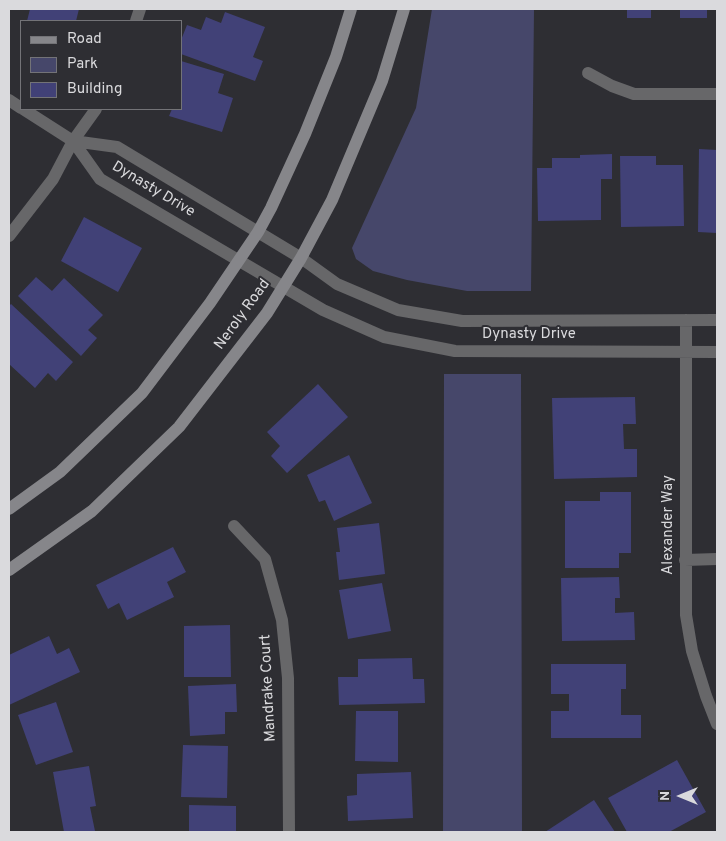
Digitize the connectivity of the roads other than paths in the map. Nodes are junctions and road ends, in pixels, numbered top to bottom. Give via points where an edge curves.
1 (351, 9) edge
2 (404, 9) edge
3 (588, 73) dead end
4 (717, 94) edge
5 (9, 100) edge
6 (20, 107) edge
7 (25, 110) edge
8 (95, 110) edge
9 (73, 141) junction
10 (258, 232) junction
11 (9, 236) edge
12 (301, 258) junction
13 (240, 260) junction
14 (284, 286) junction
15 (686, 320) junction
16 (717, 320) edge
17 (717, 352) edge
18 (685, 353) junction
19 (9, 509) edge
20 (234, 526) dead end
21 (717, 559) edge
22 (685, 560) junction
23 (9, 570) edge
24 (717, 724) edge
25 (289, 832) edge

1 - 10 street via 336,57 305,134
2 - 12 street, Neroly Road via 382,82 332,200
3 - 4 street via 634,94
5 - 6 street
7 - 9 street
8 - 9 street
9 - 10 street, Dynasty Drive via 117,147
9 - 11 street via 53,179
9 - 13 street, Dynasty Drive via 100,178
10 - 12 street, Dynasty Drive
10 - 13 street
12 - 14 street, Neroly Road
12 - 15 street, Dynasty Drive via 337,284 398,310 462,321
13 - 14 street, Dynasty Drive
13 - 19 street via 142,393 60,472
14 - 18 street, Dynasty Drive via 324,310 384,337 455,351
14 - 23 street, Neroly Road via 179,427 92,511
15 - 16 street, Dynasty Drive
15 - 18 street, Alexander Way
17 - 18 street, Dynasty Drive
18 - 22 street, Alexander Way
20 - 25 street, Mandrake Court via 265,560 282,620 288,678
21 - 22 street
22 - 24 street, Alexander Way via 686,615 692,651

